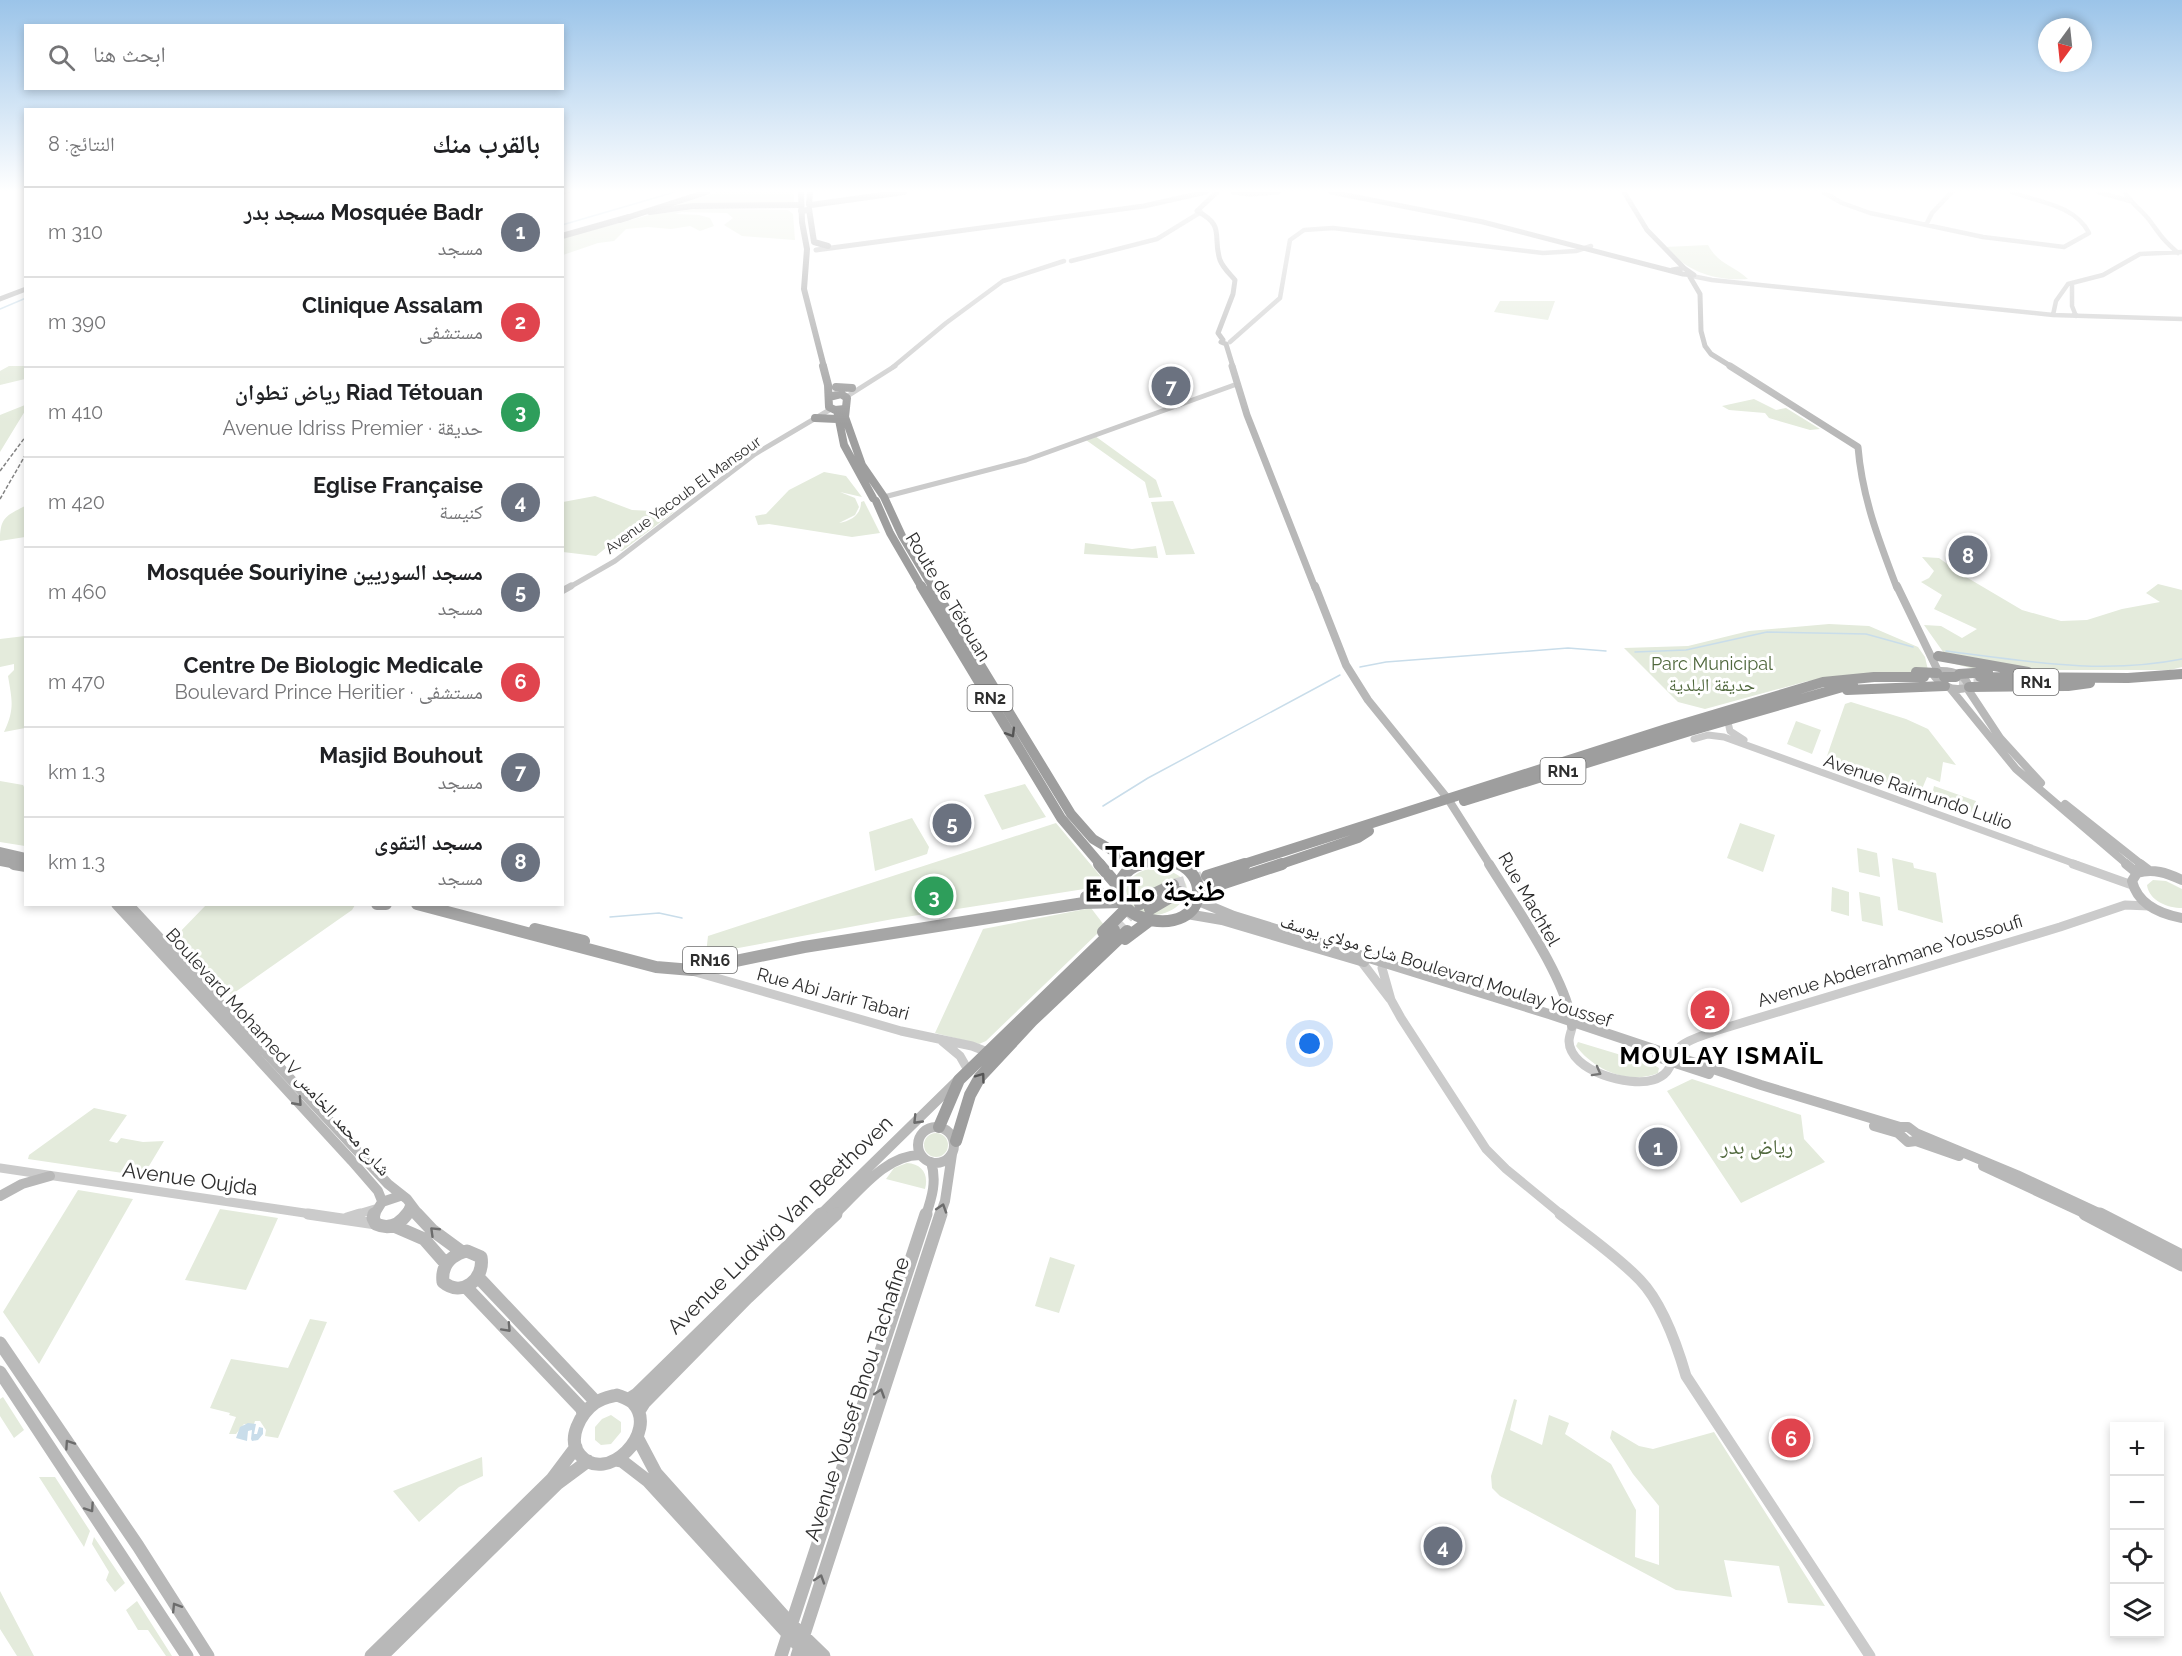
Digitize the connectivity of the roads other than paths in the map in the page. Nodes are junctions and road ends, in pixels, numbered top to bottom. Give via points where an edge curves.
1 (812, 269) edge
2 (1034, 269) edge
3 (1226, 269) edge
4 (1285, 269) edge
5 (1675, 269) edge
6 (1684, 269) edge
7 (2113, 269) edge
8 (804, 271) edge
9 (1681, 275) junction
10 (1691, 275) junction
11 (2072, 283) junction
12 (1695, 287) junction
13 (24, 290) edge
14 (0, 299) edge
15 (974, 303) junction
16 (2053, 315) junction
17 (2076, 316) junction
18 (2182, 319) edge
19 (1226, 342) junction
20 (1237, 384) junction
21 (852, 388) joint
22 (840, 393) junction
23 (829, 397) junction
24 (837, 411) junction
25 (816, 417) joint
26 (879, 502) junction
27 (564, 590) edge
28 (1928, 647) junction
29 (1938, 656) junction
30 (2028, 672) junction
31 (2182, 674) edge
32 (1949, 678) junction
33 (1981, 679) tunnel mouth
34 (2088, 680) junction
35 (2182, 680) edge
36 (1827, 681) junction
37 (1968, 687) junction
38 (1831, 692) junction
39 (1727, 718) junction
40 (1674, 736) junction
41 (1694, 739) joint
42 (1450, 801) junction
43 (1370, 831) junction
44 (1339, 833) junction
45 (24, 850) edge
46 (0, 855) edge
47 (24, 858) edge
48 (1136, 864) junction
49 (24, 865) edge
50 (2182, 868) edge
51 (2148, 870) junction
52 (1192, 874) junction
53 (2178, 878) edge
54 (2134, 879) junction
55 (1176, 888) tunnel mouth
56 (2137, 894) junction
57 (1199, 896) junction
58 (1121, 897) junction
59 (2128, 905) junction
60 (118, 906) edge
61 (130, 906) edge
62 (425, 906) edge
63 (453, 906) edge
64 (2150, 906) junction
65 (1147, 911) junction
66 (1187, 914) junction
67 (2182, 918) edge
68 (1120, 930) tunnel mouth
69 (1361, 961) junction
70 (692, 967) junction
71 (1382, 968) junction
72 (1391, 1000) junction
73 (1022, 1025) junction
74 (1572, 1025) junction
75 (938, 1039) junction
76 (987, 1052) junction
77 (1000, 1056) junction
78 (1674, 1060) junction
79 (963, 1075) junction
80 (939, 1127) junction
81 (954, 1147) junction
82 (926, 1158) junction
83 (0, 1168) edge
84 (50, 1176) junction
85 (0, 1196) edge
86 (400, 1196) junction
87 (379, 1205) junction
88 (410, 1206) junction
89 (339, 1219) junction
90 (376, 1224) junction
91 (394, 1226) junction
92 (2127, 1232) junction
93 (462, 1252) junction
94 (2182, 1259) edge
95 (446, 1264) junction
96 (2182, 1266) edge
97 (2182, 1270) edge
98 (478, 1277) junction
99 (466, 1287) junction
100 (0, 1343) edge
101 (0, 1372) edge
102 (629, 1399) junction
103 (596, 1402) junction
104 (639, 1411) junction
105 (583, 1415) junction
106 (637, 1437) junction
107 (576, 1448) junction
108 (616, 1460) junction
109 (588, 1461) junction
110 (798, 1642) edge
111 (187, 1656) edge
112 (208, 1656) edge
113 (371, 1656) edge
114 (382, 1656) edge
115 (781, 1656) edge
116 (824, 1656) edge
117 (1870, 1656) edge

1 - 22 highway, Route de Tétouan / RN2 via 811,292
2 - 15 street via 1003,281
3 - 19 main road via 1235,280 1233,298 1218,329
4 - 19 street via 1280,298
5 - 9 main road
6 - 10 main road
7 - 11 street
8 - 23 highway, Route de Tétouan / RN2 via 804,289
9 - 10 main road
9 - 12 main road
10 - 12 main road
10 - 16 street
11 - 16 street via 2056,301
11 - 17 street
12 - 28 main road via 1700,295 1702,344 1711,354 1858,447 1872,525
13 - 14 main road
15 - 21 street via 955,312 890,365
15 - 22 street via 895,366
16 - 17 street
17 - 18 street
19 - 20 main road, Rue Machtel
20 - 26 street via 1026,460
20 - 42 main road, Rue Machtel via 1346,665 1368,700
21 - 22 highway
22 - 23 highway
22 - 24 highway, Route de Tétouan / RN2 via 848,405
23 - 24 highway, Route de Tétouan / RN2
24 - 25 highway
24 - 26 highway, Route de Tétouan / RN2
24 - 26 highway, Route de Tétouan / RN2 via 857,481
25 - 27 street, Avenue Yacoub El Mansour via 737,466 615,561
26 - 48 highway, Route de Tétouan / RN2 via 1071,814 1093,839
26 -> 58 highway, Route de Tétouan / RN2 via 915,576 1061,818
28 - 29 main road
28 - 32 main road
29 - 30 highway
29 - 32 main road
30 - 32 highway
30 - 34 highway via 2062,673
31 - 34 highway, RN1
32 - 36 highway via 1862,673
32 - 37 main road
32 - 37 main road via 1966,679
32 - 38 highway
32 - 54 main road via 2016,769
33 - 34 highway, RN1
34 - 35 highway, RN1
34 - 37 highway via 2068,686
36 - 38 highway, RN1 via 1880,676 1926,679 1863,682
36 - 42 highway, RN1 via 1666,729
37 - 51 main road via 1984,717 2021,764
38 - 39 highway, RN1
39 - 40 highway, RN1
39 - 54 street, Avenue Raimundo Lulio via 1730,731 1738,738
40 - 41 highway
40 - 42 highway, RN1 via 1589,764
41 - 54 street, Avenue Raimundo Lulio via 1708,735 1724,738
42 - 43 highway, RN1
42 - 44 highway, RN1
42 - 74 main road, Rue Machtel via 1536,940 1564,995
43 - 44 highway via 1209,878
43 - 57 highway, RN1
44 - 52 highway, RN1 via 1295,840
45 - 46 main road
46 - 47 main road
46 - 49 main road
48 - 52 highway via 1167,861
48 - 58 highway via 1123,875
50 - 53 main road
51 - 53 main road
51 - 54 main road
52 - 57 highway
54 - 56 main road
55 - 65 highway
56 - 59 street
56 - 64 main road
57 - 66 highway, RN1
57 - 74 main road, شارع مولاي يوسف Boulevard Moulay Youssef via 1277,930
58 - 65 highway
58 - 70 main road, RN16
58 - 73 highway via 1019,1013
59 - 64 street, Avenue Abderrahmane Youssoufi
59 - 78 street, Avenue Abderrahmane Youssoufi via 1715,1031 1684,1043
60 -> 87 main road, Boulevard Mohamed V شارع محمد الخامس via 352,1161 378,1191
61 - 86 main road, Boulevard Mohamed V شارع محمد الخامس
62 - 70 main road, RN16 via 657,967
63 - 70 main road, RN16 via 670,965
64 - 67 main road
65 - 66 highway via 1170,921
65 - 73 highway via 1072,991
66 - 69 main road, شارع مولاي يوسف Boulevard Moulay Youssef via 1222,920
68 - 73 highway, Avenue Ludwig Van Beethoven
69 - 71 main road, شارع مولاي يوسف Boulevard Moulay Youssef
69 - 72 street
70 - 75 street, Rue Abi Jarir Tabari via 701,975
71 - 72 street
71 - 74 main road, شارع مولاي يوسف Boulevard Moulay Youssef
72 - 117 street via 1486,1149 1506,1170 1634,1275 1651,1295 1677,1343 1690,1382
73 - 76 highway, Avenue Ludwig Van Beethoven
73 - 77 highway, Avenue Ludwig Van Beethoven
74 - 78 main road, شارع مولاي يوسف Boulevard Moulay Youssef
74 -> 78 street, Avenue Abderrahmane Youssoufi via 1568,1041 1576,1056 1607,1078 1650,1082 1664,1075
75 - 76 street, Rue Abi Jarir Tabari
75 - 79 street, Rue Abi Jarir Tabari via 960,1056
76 - 77 street, Rue Abi Jarir Tabari
76 - 79 highway, Avenue Ludwig Van Beethoven
81 -> 77 highway, Avenue Ludwig Van Beethoven via 970,1095 980,1077
78 - 92 main road, شارع مولاي يوسف Boulevard Moulay Youssef via 1899,1130 1905,1141 1916,1137
79 - 80 highway, Avenue Ludwig Van Beethoven
79 -> 102 main road, Avenue Ludwig Van Beethoven
80 - 81 main road via 950,1131
80 - 82 main road via 927,1130 919,1139 918,1150
81 - 82 main road via 942,1161
110 -> 81 main road, Avenue Yousef Bnou Tachafine via 945,1201
82 - 104 main road, Avenue Ludwig Van Beethoven via 909,1155 886,1166 747,1298
82 - 110 main road, Avenue Yousef Bnou Tachafine via 934,1172 934,1190
83 - 84 street, Avenue Oujda
84 - 85 main road
84 - 89 street, Avenue Oujda
86 - 87 main road
86 - 88 main road
87 - 89 street via 357,1216
87 - 90 main road via 373,1218
88 - 91 main road
93 -> 88 main road via 445,1242
89 - 90 street, Avenue Oujda
90 - 91 main road
91 - 95 main road via 419,1233
92 - 94 main road
92 - 96 main road
92 - 97 main road
93 - 95 main road
93 - 98 main road via 481,1257 483,1266
95 - 99 main road via 441,1277 445,1286
98 - 99 main road
98 - 103 main road
99 -> 105 main road via 582,1409
112 -> 100 main road via 138,1545
101 -> 111 main road
102 - 103 main road via 617,1395
102 - 104 main road
103 - 105 main road
104 - 106 main road
105 - 107 main road via 575,1431
106 - 108 main road
106 - 110 main road via 656,1473
107 - 109 main road
107 - 113 main road via 552,1479
108 - 109 main road via 605,1464
108 - 110 main road via 648,1481
109 - 114 main road via 557,1484
110 - 115 main road, Avenue Yousef Bnou Tachafine
110 - 116 main road

